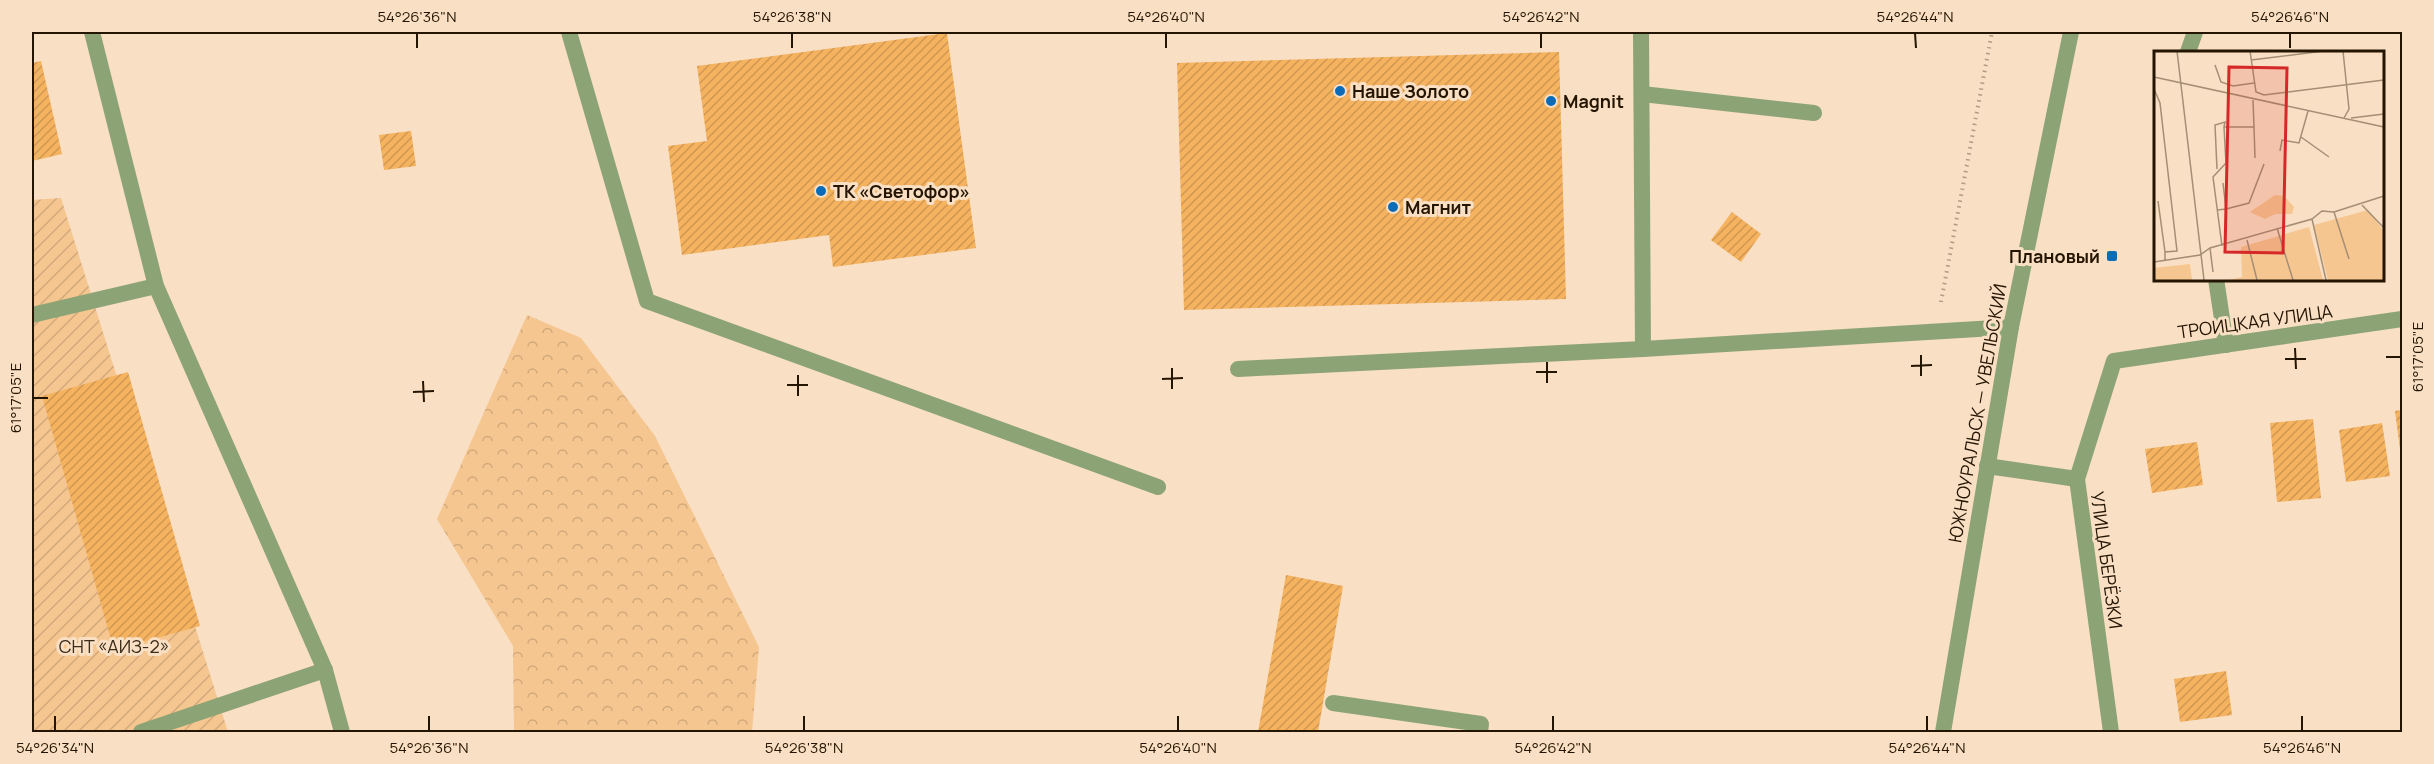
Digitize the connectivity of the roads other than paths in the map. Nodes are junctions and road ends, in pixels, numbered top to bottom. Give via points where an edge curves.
1 (93, 32) edge
2 (569, 32) edge
3 (1641, 32) edge
4 (2071, 32) edge
5 (2195, 32) edge
6 (2188, 51) edge
7 (1642, 94) junction
8 (1814, 113) dead end
9 (2216, 280) edge
10 (156, 286) junction
11 (32, 315) edge
12 (2403, 319) edge
13 (2011, 327) junction
14 (2226, 345) junction
15 (1643, 349) junction
16 (2114, 361) joint
17 (1238, 369) dead end
18 (1987, 466) junction
19 (2077, 479) junction
20 (1158, 487) dead end
21 (325, 670) junction
22 (1333, 703) dead end
23 (141, 732) edge
24 (342, 732) edge
25 (1480, 732) edge
26 (1943, 732) edge
27 (2111, 732) edge

1 - 10 street
2 - 20 street via 647,301
3 - 7 street
4 - 13 street, ЮЖНОУРАЛЬСК — УВЕЛЬСКИЙ
5 - 6 street
7 - 8 street
7 - 15 street
9 - 14 street
10 - 11 street
10 - 21 street
12 - 14 street, ТРОИЦКАЯ УЛИЦА
13 - 15 street
13 - 18 street, ЮЖНОУРАЛЬСК — УВЕЛЬСКИЙ
14 - 16 street, ТРОИЦКАЯ УЛИЦА
15 - 17 street
16 - 19 street, УЛИЦА БЕРЁЗКИ
18 - 19 street
18 - 26 street, ЮЖНОУРАЛЬСК — УВЕЛЬСКИЙ
19 - 27 street, УЛИЦА БЕРЁЗКИ
21 - 23 street
21 - 24 street
22 - 25 street via 1481,724

